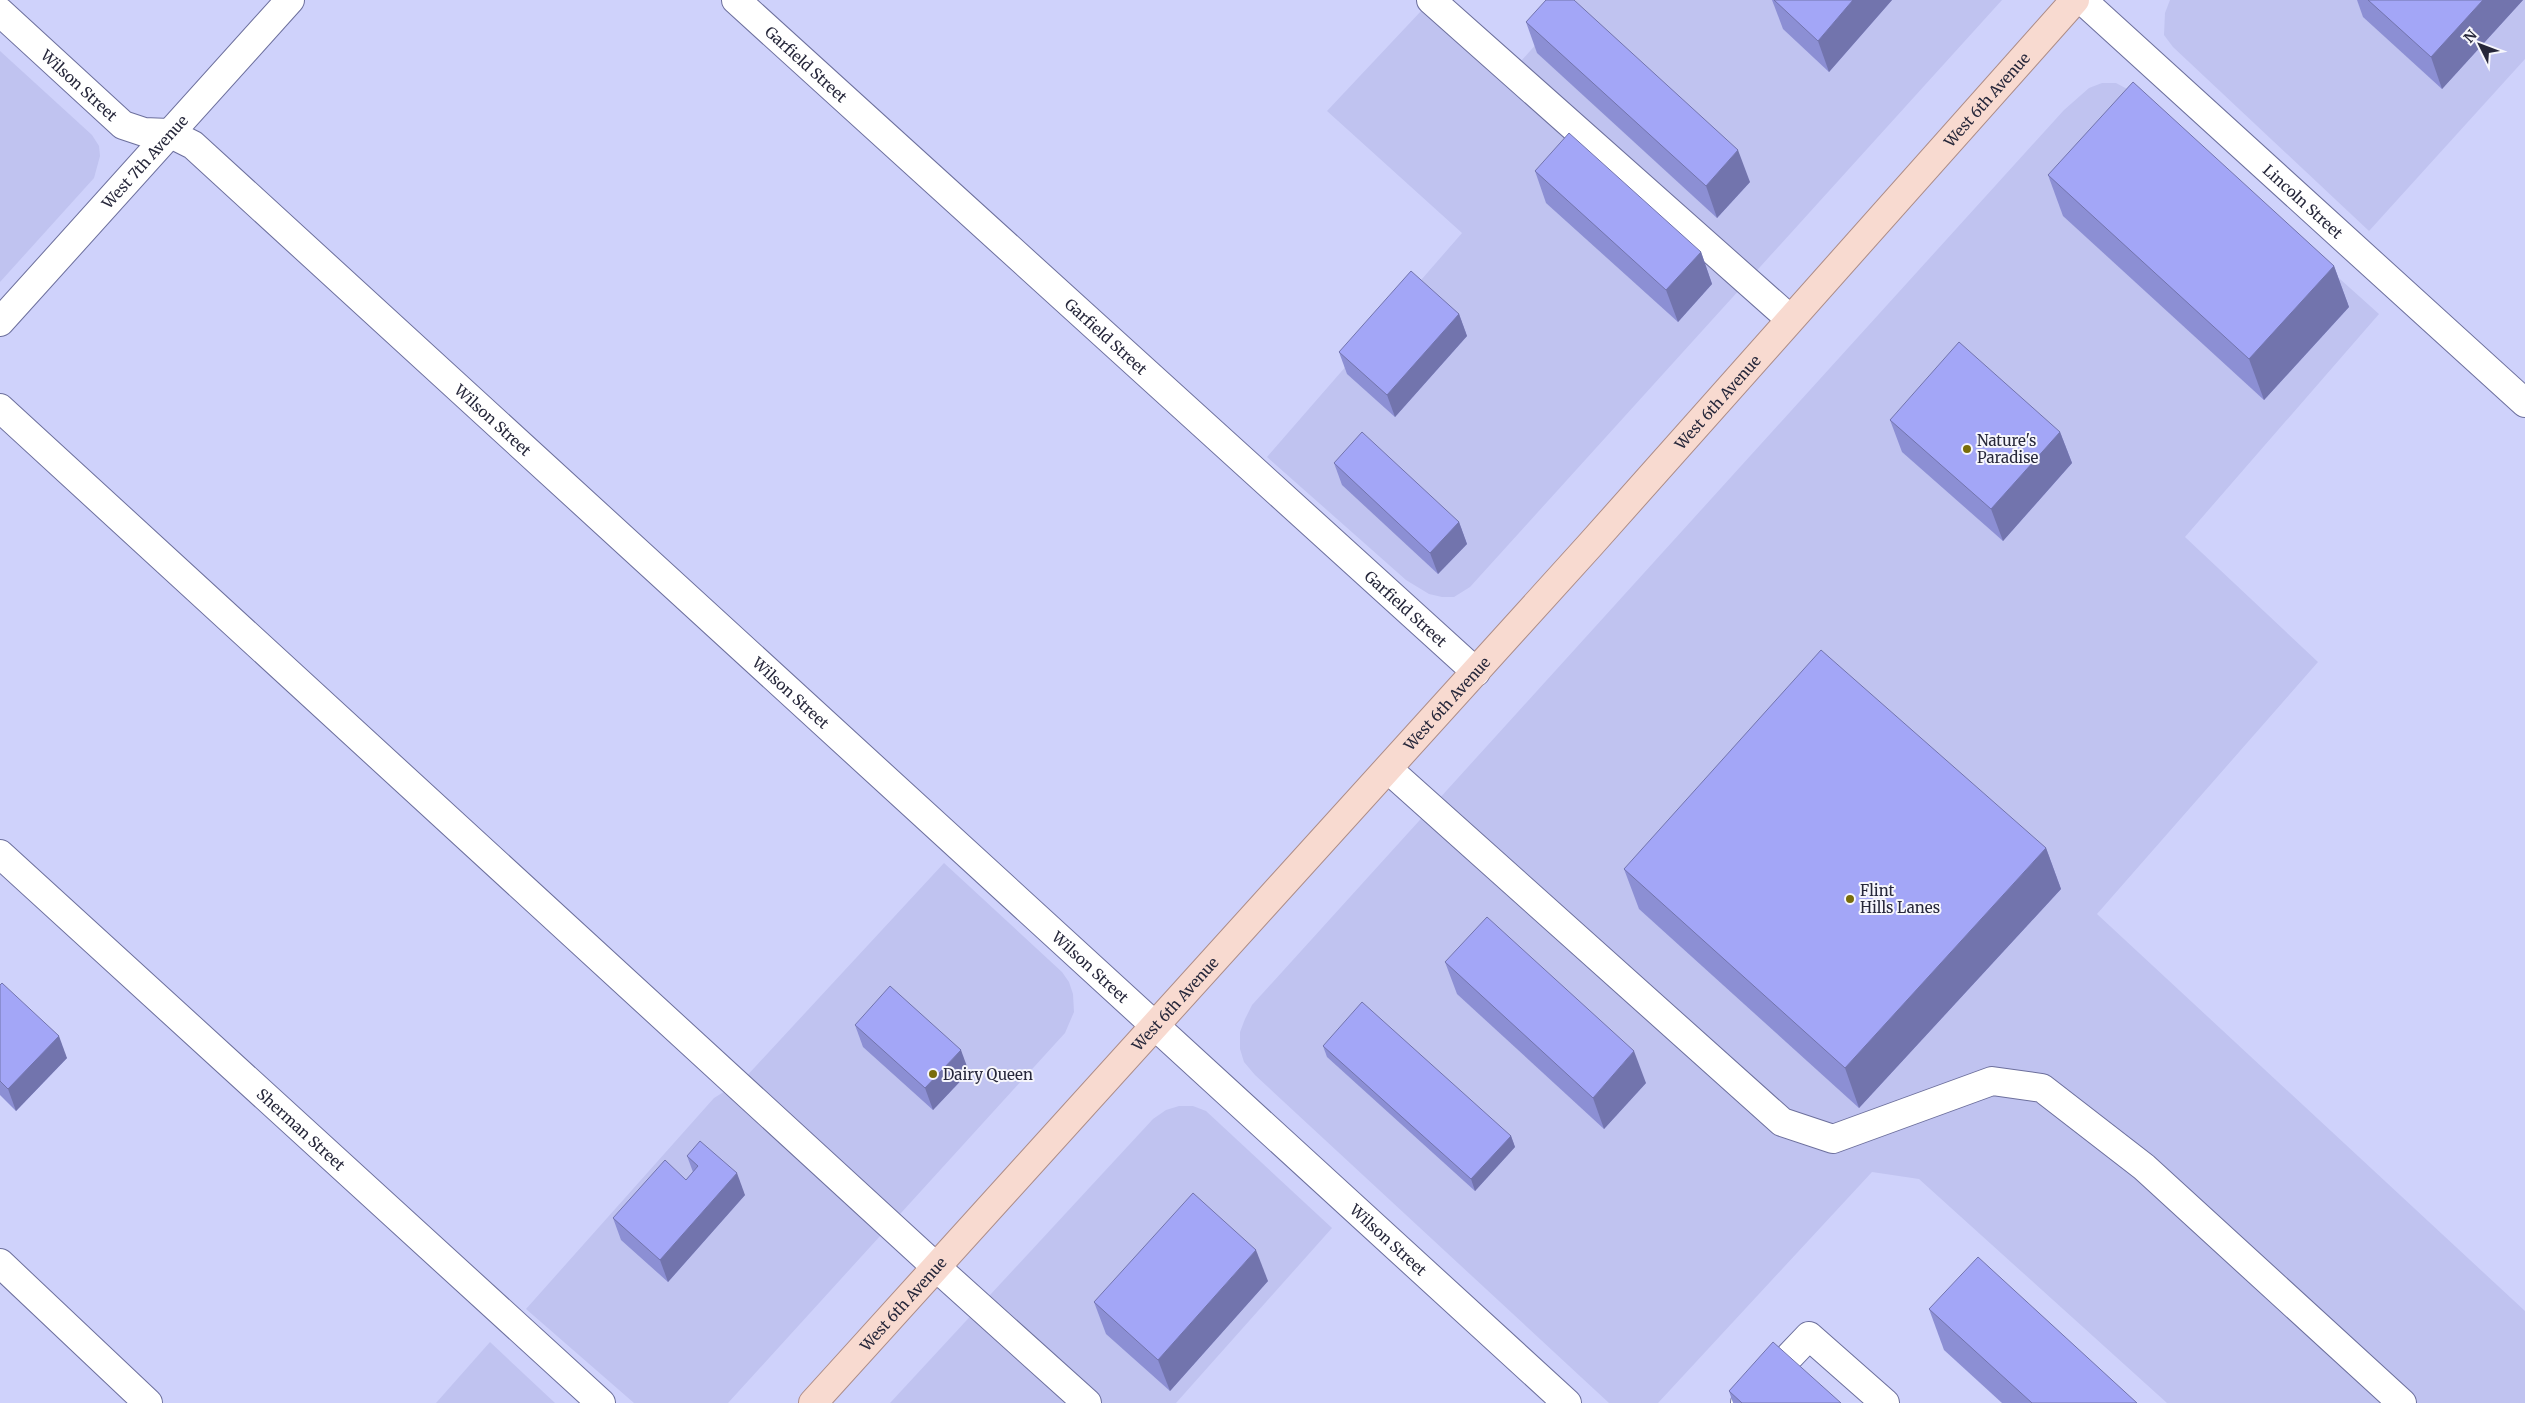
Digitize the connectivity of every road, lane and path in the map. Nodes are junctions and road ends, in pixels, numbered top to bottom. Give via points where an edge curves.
1 (290, 0) edge
2 (736, 0) edge
3 (1431, 0) edge
4 (2075, 0) edge
5 (2082, 0) edge
6 (0, 12) edge
7 (169, 132) junction
8 (1790, 319) junction
9 (0, 322) edge
10 (2525, 403) edge
11 (0, 408) edge
12 (1476, 672) junction
13 (1388, 769) junction
14 (0, 854) edge
15 (1156, 1025) junction
16 (0, 1263) edge
17 (936, 1267) junction
18 (148, 1403) edge
19 (601, 1403) edge
20 (814, 1403) edge
21 (1087, 1403) edge
22 (1567, 1403) edge
23 (1745, 1403) edge
24 (1885, 1403) edge
25 (2402, 1403) edge

1 - 7 street, West 7th Avenue
2 - 12 street, Garfield Street
3 - 8 street
4 - 8 main road, West 6th Avenue
5 - 10 street, Lincoln Street
6 - 7 street, Wilson Street via 123,124 144,132
7 - 9 street, West 7th Avenue
7 - 15 street, Wilson Street via 193,145
8 - 12 main road, West 6th Avenue
11 - 17 street
12 - 13 main road, West 6th Avenue
13 - 15 main road, West 6th Avenue
13 - 25 street via 1782,1122 1833,1140 1992,1081 2042,1088 2144,1167
14 - 19 street, Sherman Street
15 - 17 main road, West 6th Avenue
15 - 22 street, Wilson Street
16 - 18 street
17 - 20 main road, West 6th Avenue
17 - 21 street
23 - 24 street via 1809,1336

